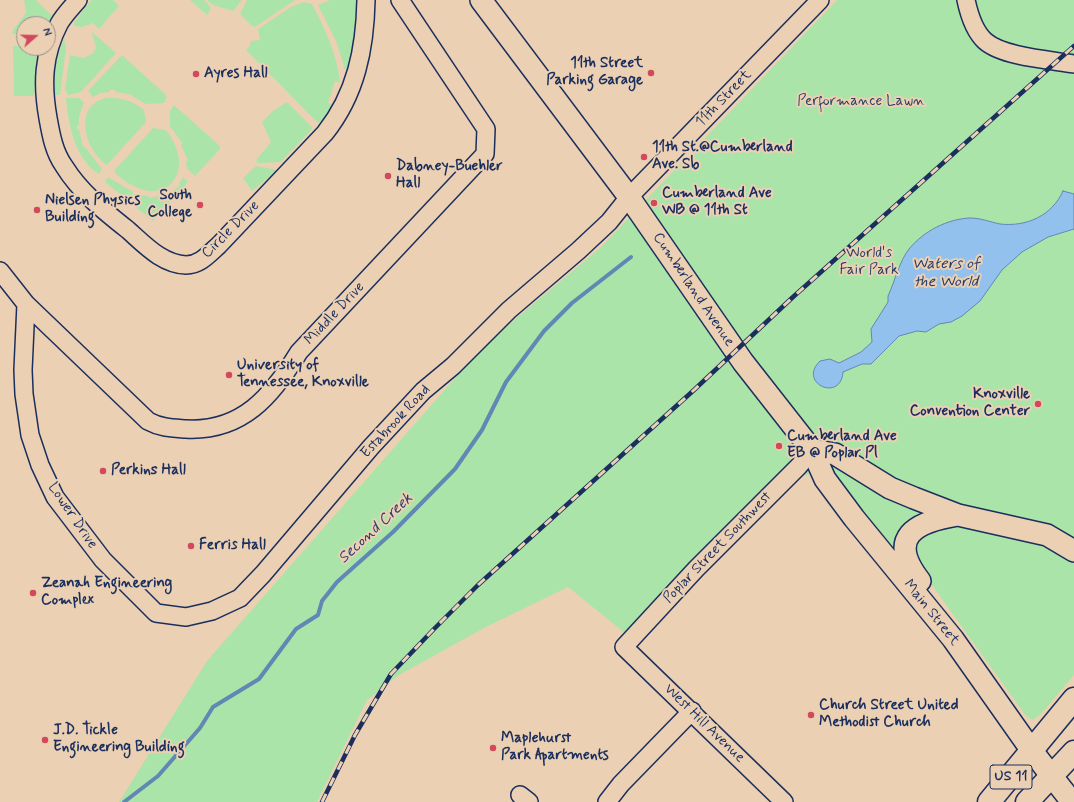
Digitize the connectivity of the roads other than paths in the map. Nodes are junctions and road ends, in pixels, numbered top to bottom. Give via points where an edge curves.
1 (78, 0) edge
2 (366, 0) edge
3 (400, 0) edge
4 (481, 0) edge
5 (820, 0) edge
6 (966, 0) edge
7 (1074, 64) edge
8 (629, 197) junction
9 (0, 271) edge
10 (26, 304) junction
11 (812, 450) junction
12 (958, 514) junction
13 (1074, 551) edge
14 (156, 613) joint
15 (953, 639) junction
16 (624, 647) joint
17 (1074, 699) edge
18 (692, 711) junction
19 (1032, 751) junction
20 (1074, 752) edge
21 (1051, 776) junction
22 (776, 800) edge
23 (607, 802) edge
24 (989, 802) edge
25 (1027, 802) edge
26 (1072, 802) edge

1 - 2 street, Circle Drive via 60,23 44,66 44,96 55,149 72,178 108,215 163,259 187,265 202,260 219,245 338,116 361,56 366,27
3 - 10 street, Middle Drive via 486,129 485,154 299,352 265,400 248,414 227,424 197,430 161,427 148,421
4 - 8 main road, Cumberland Avenue
5 - 8 street, 11th Street
6 - 7 street via 971,19 980,36 991,46 1012,53
8 - 11 main road, Cumberland Avenue via 743,362
8 - 14 street, Estabrook Road via 609,222 578,252 509,310 453,366 423,391 240,598 212,611 186,617
9 - 10 street, Middle Drive
10 - 14 street, Lower Drive via 24,394 30,435 40,465 55,497 102,560
11 - 12 main road via 835,454 890,488
11 - 15 main road, Main Street via 825,479 854,518
11 - 16 street, Poplar Street Southwest
12 - 13 main road via 1047,535
12 - 15 main road via 935,518 918,526 906,541 904,556 943,614
15 - 19 main road, Main Street
16 - 18 street, West Hill Avenue
17 - 19 highway
18 - 22 street, West Hill Avenue
18 - 23 street via 621,784
19 - 21 main road, Main Street
19 - 24 highway, US 11
20 - 21 highway
21 - 25 highway
21 - 26 main road, Main Street

